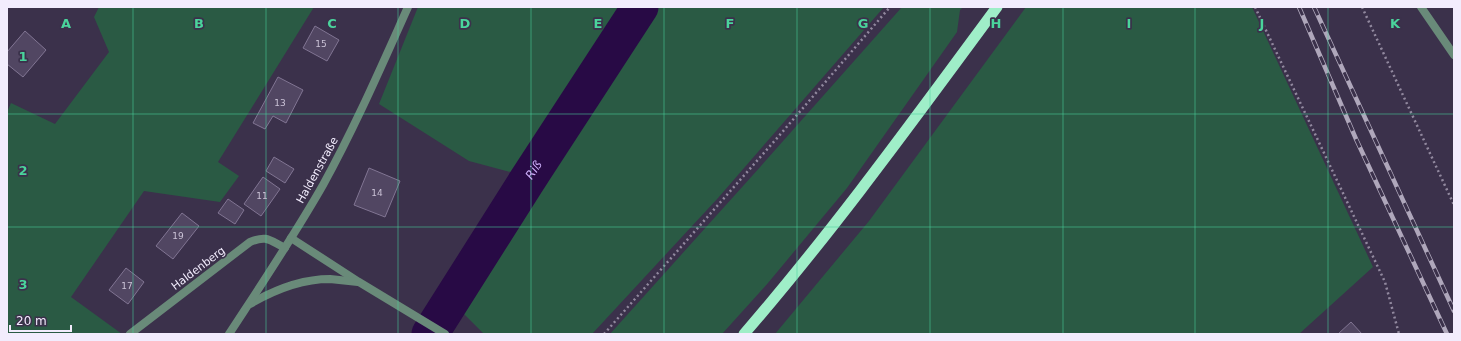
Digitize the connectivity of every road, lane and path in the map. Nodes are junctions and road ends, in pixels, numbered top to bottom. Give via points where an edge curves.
1 (408, 7) edge
2 (890, 7) edge
3 (997, 7) edge
4 (1255, 7) edge
5 (1362, 7) edge
6 (1420, 7) edge
7 (1454, 55) edge
8 (1454, 205) edge
9 (291, 238) junction
10 (284, 248) junction
11 (359, 282) junction
12 (248, 305) junction
13 (130, 334) edge
14 (229, 334) edge
15 (445, 334) edge
16 (604, 334) edge
17 (744, 334) edge
18 (1399, 334) edge

1 - 9 street, Haldenstraße via 365,104 323,185
2 - 16 path
3 - 17 highway via 818,246
4 - 18 path via 1385,282
5 - 8 path
6 - 7 street
9 - 10 street, Haldenstraße
9 - 11 street
10 - 12 street, Haldenstraße
10 - 13 street, Haldenberg via 267,239 260,238 250,242
11 - 12 street via 329,279 303,282 270,293
11 - 15 street
12 - 14 street, Haldenstraße

